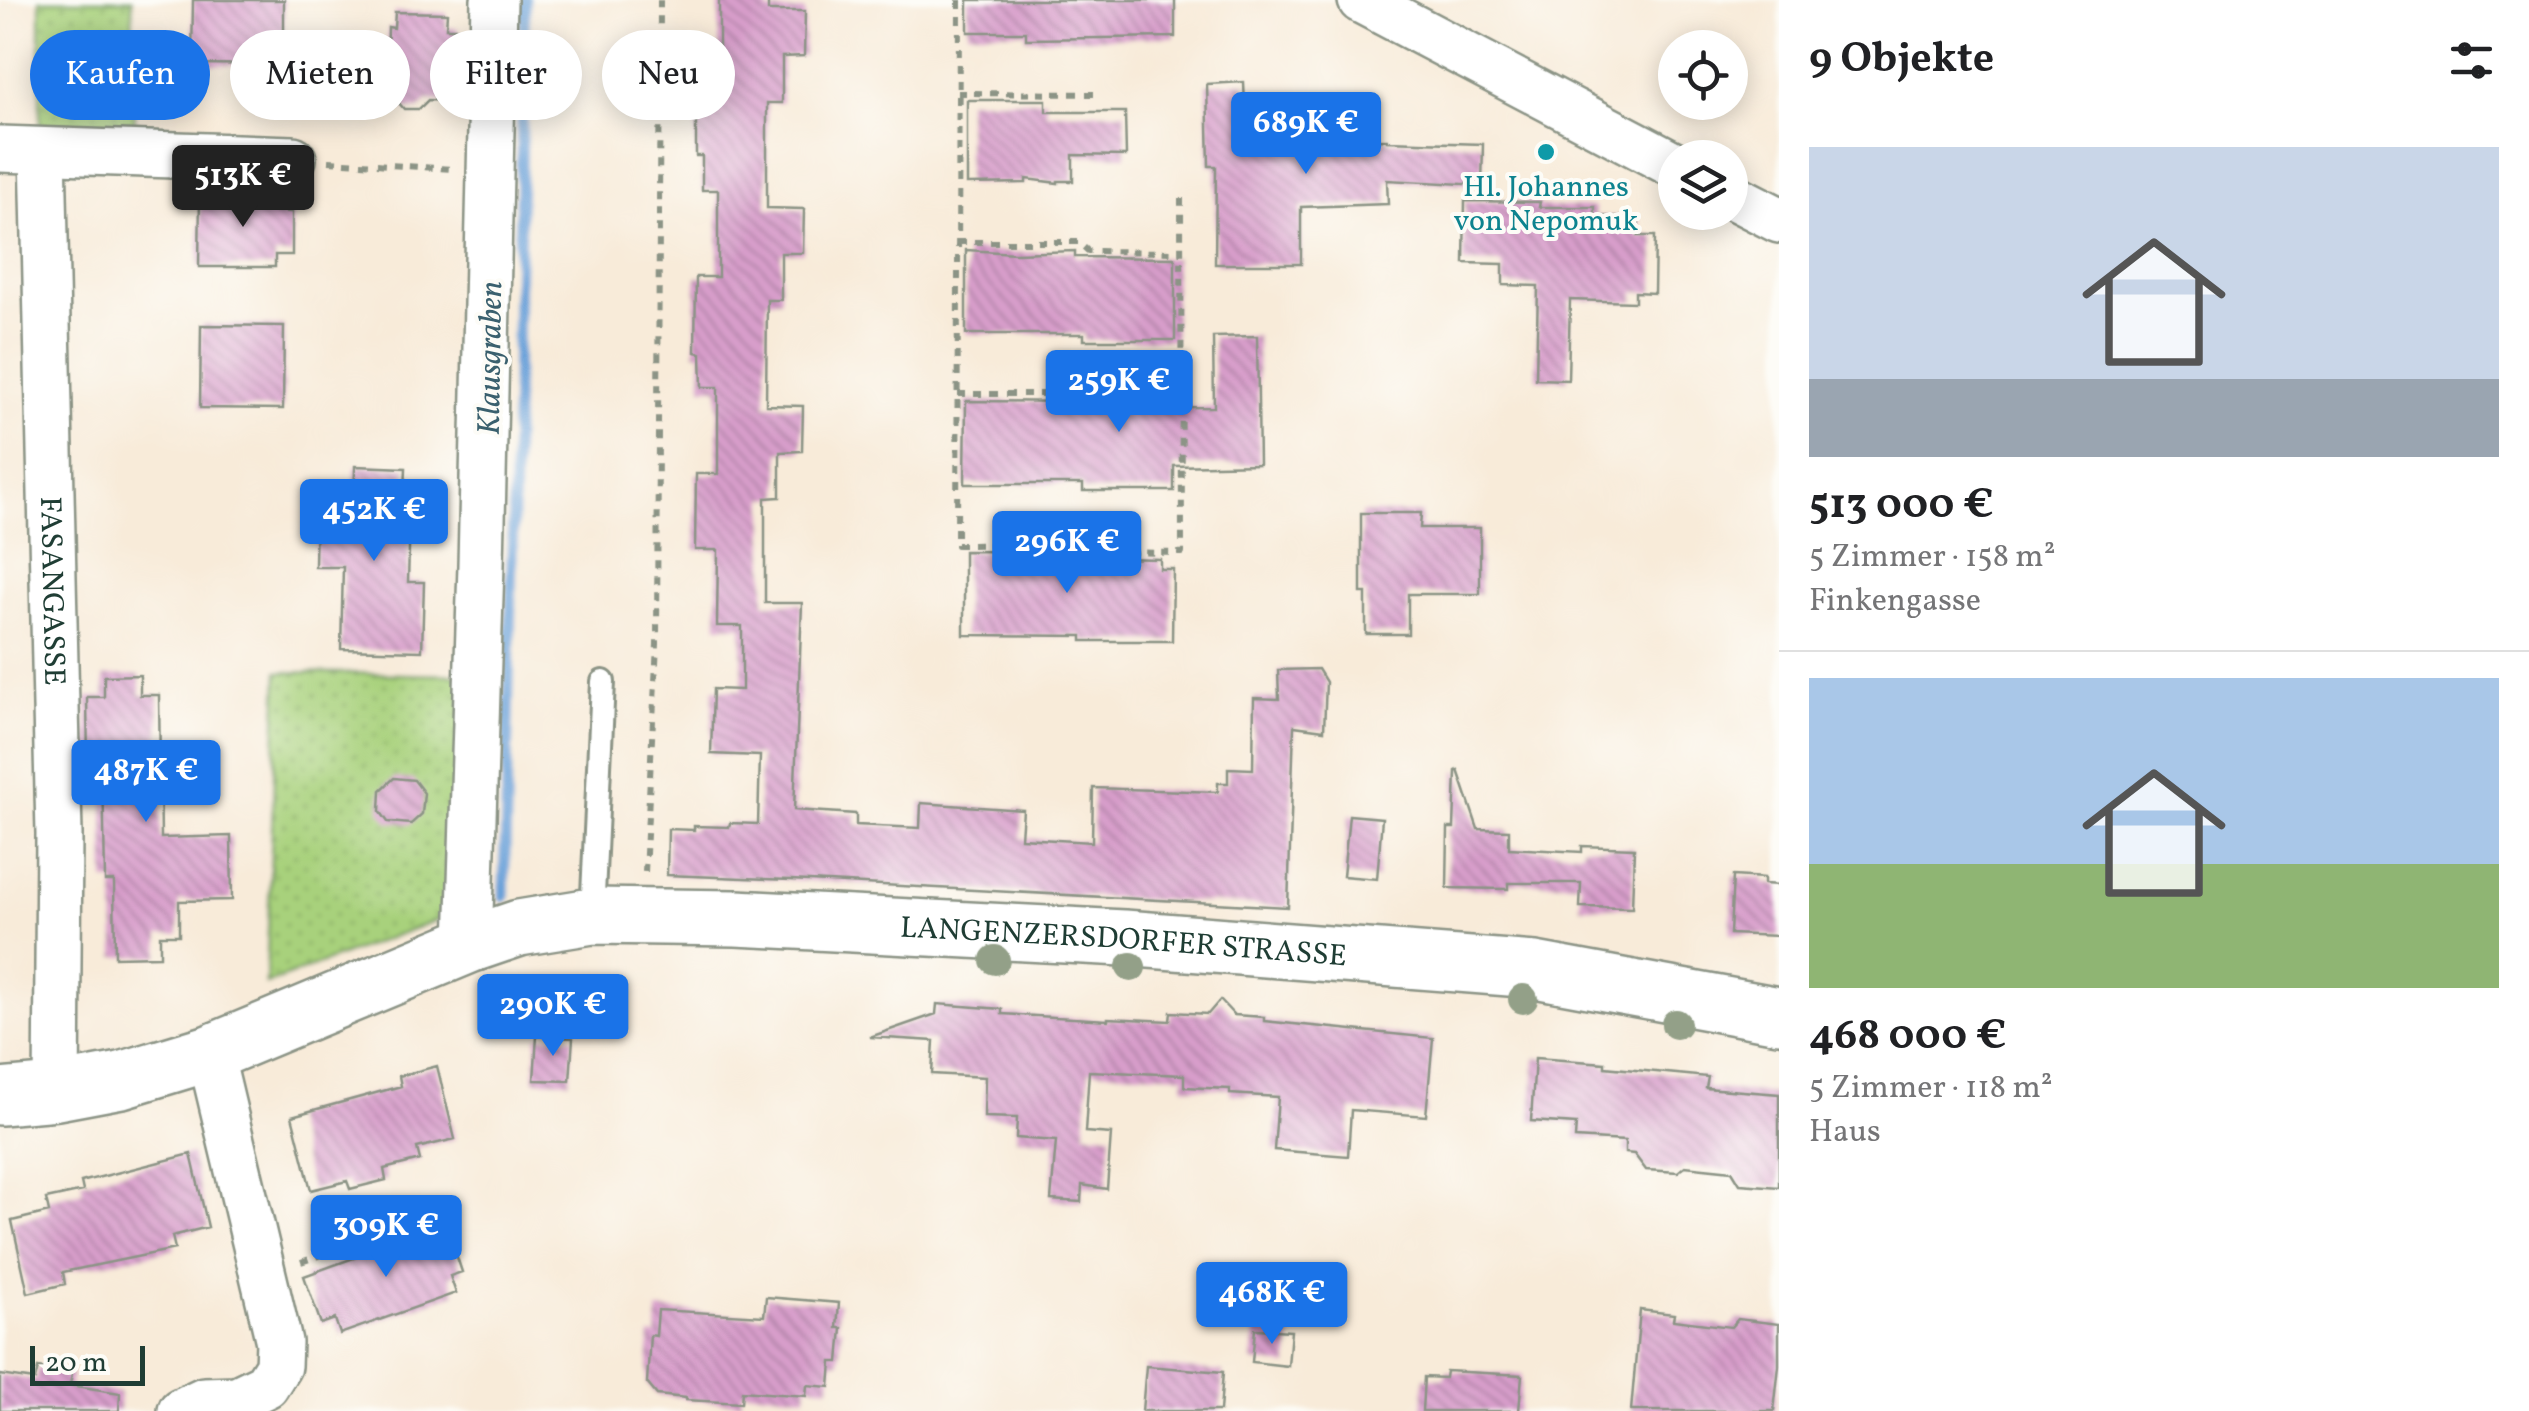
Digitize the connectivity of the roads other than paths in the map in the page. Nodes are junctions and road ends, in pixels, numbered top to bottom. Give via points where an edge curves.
1 (494, 0) edge
2 (1362, 0) edge
3 (22, 150) edge
4 (1658, 157) edge
5 (293, 158) road end
6 (1748, 204) edge
7 (1779, 220) edge
8 (603, 682) dead end
9 (617, 918) junction
10 (469, 945) junction
11 (1779, 1015) edge
12 (210, 1053) junction
13 (57, 1092) junction
14 (0, 1097) edge
15 (181, 1411) edge

1 - 10 street
2 - 4 street
3 - 5 street
3 - 13 street, FASANGASSE via 59,834
6 - 7 street
8 - 9 lane
9 - 10 main road, LANGENZERSDORFER STRASSE via 519,928
9 - 11 main road, LANGENZERSDORFER STRASSE via 1124,938 1535,970
10 - 12 main road, LANGENZERSDORFER STRASSE
12 - 13 main road, LANGENZERSDORFER STRASSE
12 - 15 street via 279,1342 278,1366 266,1386 237,1400 204,1400
13 - 14 main road, LANGENZERSDORFER STRASSE

